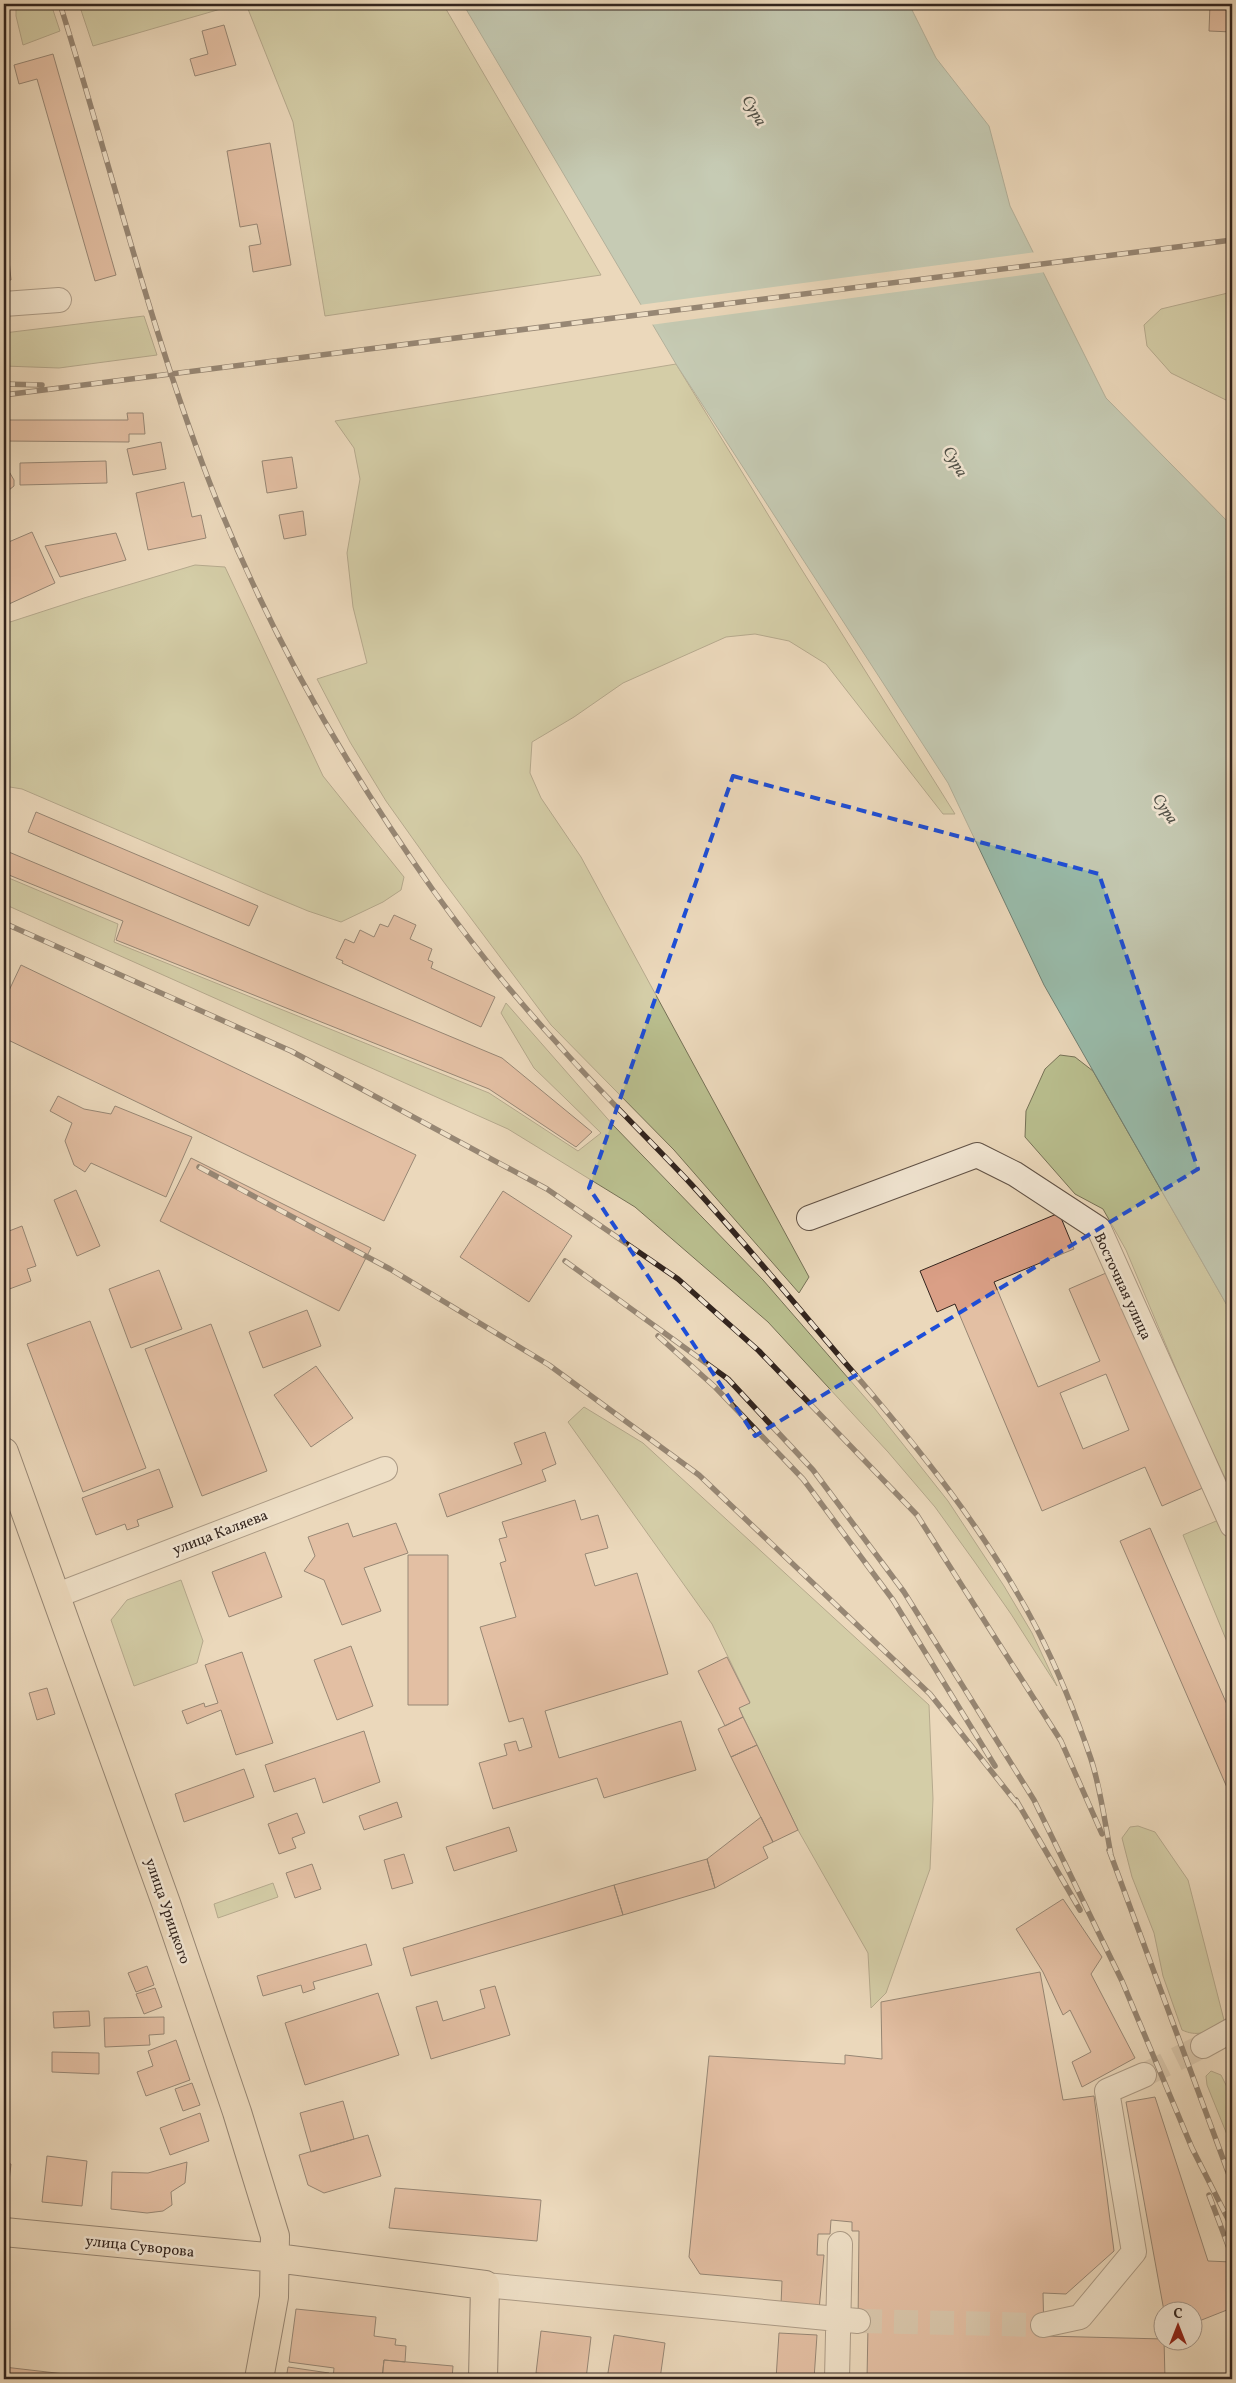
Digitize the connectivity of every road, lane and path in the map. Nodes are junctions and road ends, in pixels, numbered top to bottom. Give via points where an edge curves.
1 (59, 300) dead end
2 (4, 304) edge
3 (809, 1218) dead end
4 (4, 1452) edge
5 (385, 1469) dead end
6 (1232, 1525) edge
7 (55, 1596) junction
8 (1232, 2030) edge
9 (1203, 2046) tunnel mouth
10 (1144, 2075) tunnel mouth
11 (4, 2232) edge
12 (840, 2244) dead end
13 (276, 2258) junction
14 (485, 2285) junction
15 (848, 2320) junction
16 (1043, 2325) tunnel mouth
17 (259, 2379) edge
18 (483, 2379) edge
19 (837, 2379) edge

1 - 2 street
3 - 6 street, Восточная улица via 977,1156 1015,1174 1099,1230
4 - 7 main road, улица Урицкого
5 - 7 street, улица Каляева
7 - 13 main road, улица Урицкого via 163,1894 237,2112 275,2236
8 - 9 street
10 - 16 street via 1107,2091 1134,2252 1080,2317
11 - 13 main road, улица Суворова
12 - 15 street
13 - 14 main road, улица Суворова
13 - 17 main road, улица Урицкого via 274,2297
14 - 15 street
14 - 18 main road
15 - 19 street

